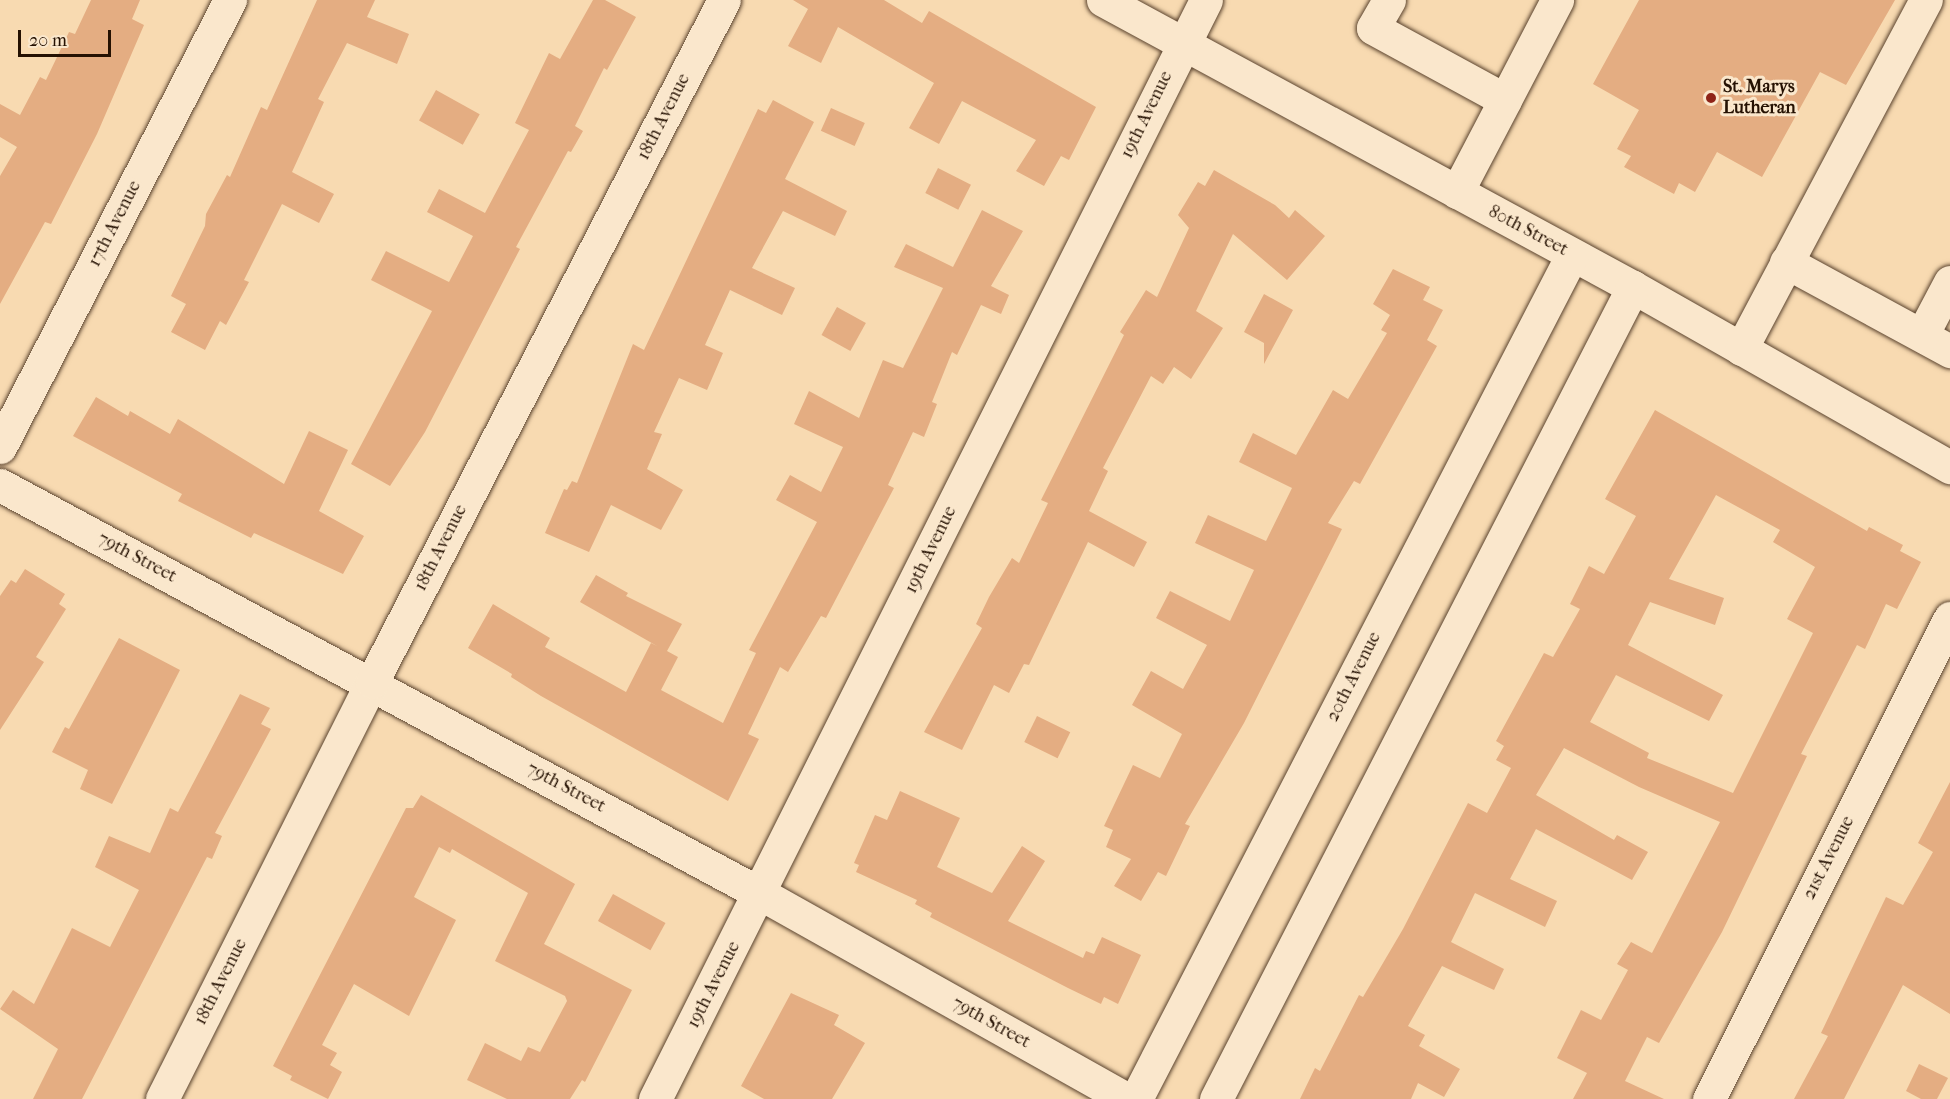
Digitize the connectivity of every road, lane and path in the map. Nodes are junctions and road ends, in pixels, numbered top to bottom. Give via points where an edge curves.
1 (230, 0) edge
2 (724, 0) edge
3 (1102, 0) edge
4 (1206, 0) edge
5 (1389, 0) edge
6 (1557, 0) edge
7 (1926, 0) edge
8 (1182, 45) junction
9 (1506, 100) junction
10 (1457, 192) junction
11 (1572, 255) junction
12 (1786, 262) junction
13 (1950, 282) edge
14 (1633, 287) junction
15 (1922, 335) junction
16 (1741, 349) junction
17 (1950, 351) edge
18 (0, 447) edge
19 (1950, 467) edge
20 (0, 485) edge
21 (1950, 618) edge
22 (372, 682) junction
23 (761, 894) junction
24 (162, 1099) edge
25 (655, 1099) edge
26 (1127, 1099) edge
27 (1136, 1099) edge
28 (1216, 1099) edge
29 (1708, 1099) edge

1 - 18 street, 17th Avenue
2 - 22 street, 18th Avenue
3 - 8 street, 80th Street
4 - 8 street, 19th Avenue
5 - 9 street via 1373,28
6 - 9 street
7 - 12 street
8 - 10 street, 80th Street
8 - 23 street, 19th Avenue
9 - 10 street
10 - 11 street, 80th Street
11 - 14 street, 80th Street
11 - 27 street, 20th Avenue
12 - 15 street
12 - 16 street
13 - 15 street
14 - 16 street, 80th Street
14 - 28 street
15 - 17 street
16 - 19 street, 80th Street
20 - 22 street, 79th Street
21 - 29 street, 21st Avenue
22 - 23 street, 79th Street
22 - 24 street, 18th Avenue
23 - 25 street, 19th Avenue
23 - 26 street, 79th Street

